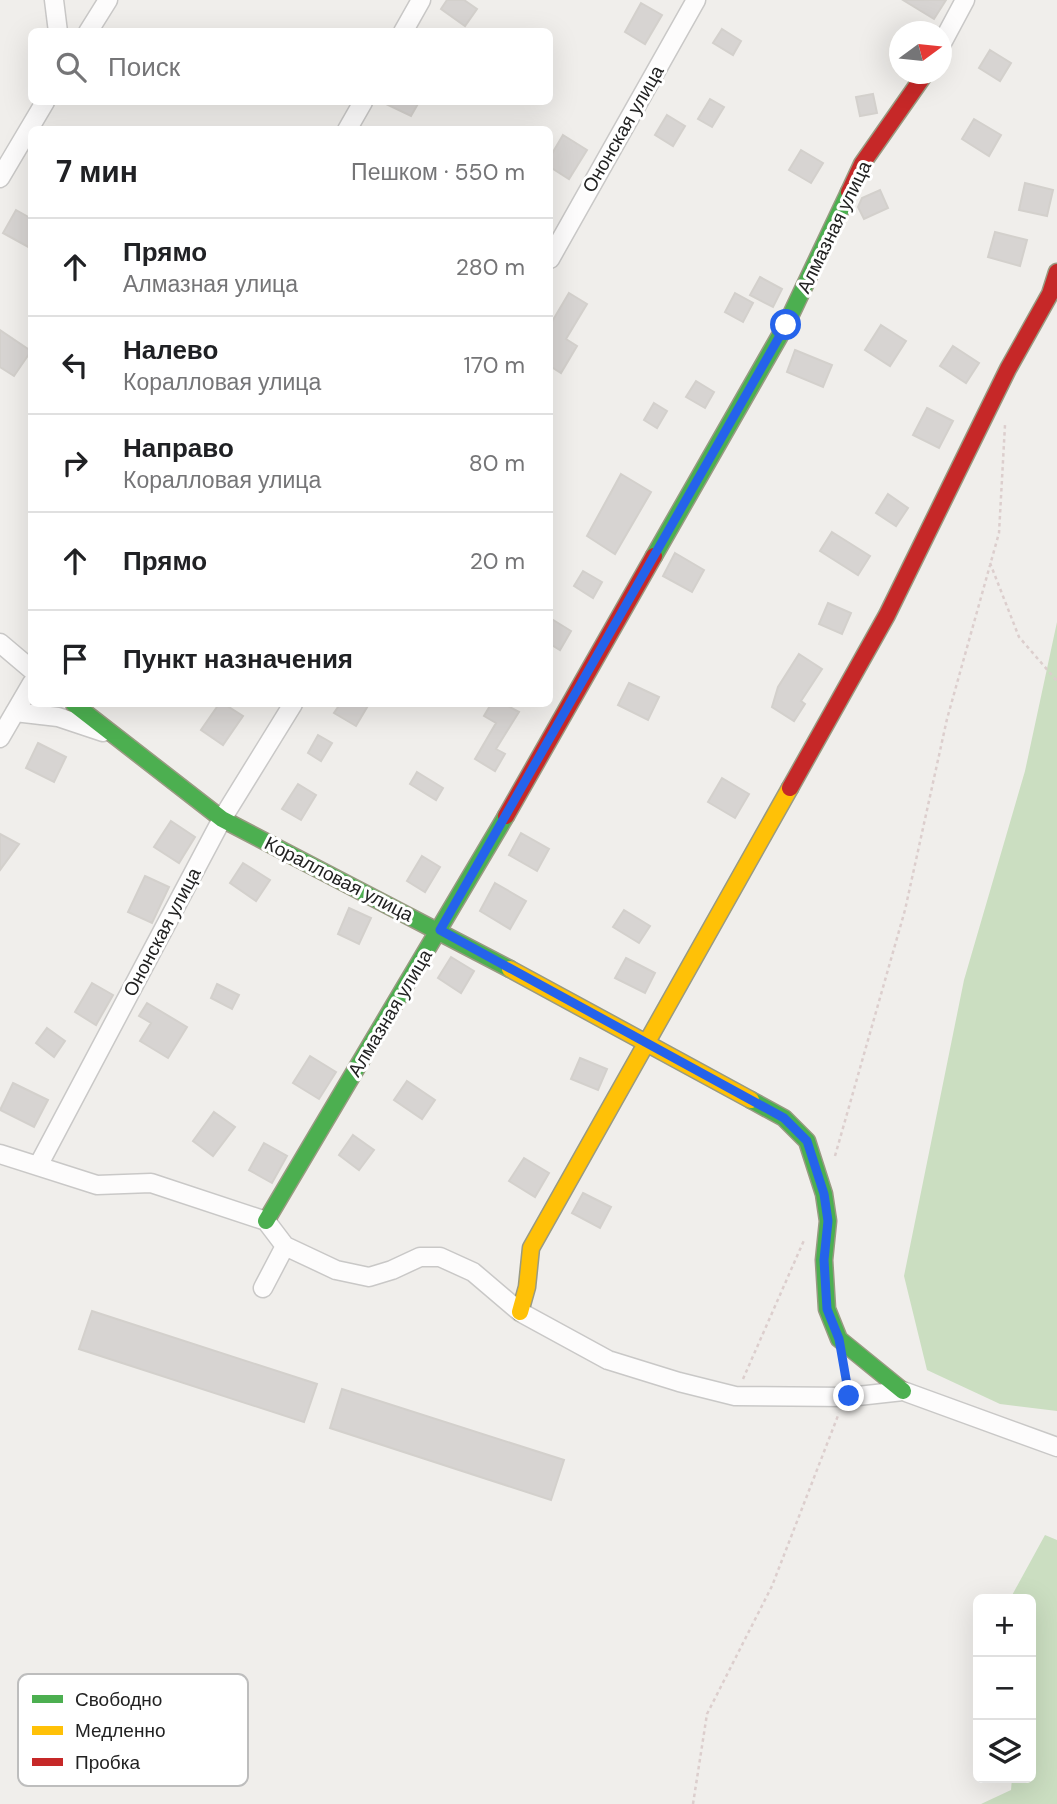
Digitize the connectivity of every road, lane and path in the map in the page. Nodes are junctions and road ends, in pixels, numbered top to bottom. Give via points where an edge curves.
1 (54, 0) edge
2 (108, 0) edge
3 (421, 0) edge
4 (696, 0) edge
5 (965, 0) edge
6 (952, 24) edge
7 (58, 28) edge
8 (90, 28) edge
9 (404, 28) edge
10 (918, 84) edge
11 (43, 105) edge
12 (361, 105) edge
13 (31, 126) edge
14 (349, 126) edge
15 (28, 131) edge
16 (0, 178) edge
17 (553, 254) edge
18 (1057, 272) edge
19 (1005, 424) dead end
20 (990, 563) junction
21 (0, 643) edge
22 (28, 667) edge
23 (1057, 681) edge
24 (28, 690) edge
25 (78, 707) edge
26 (291, 707) edge
27 (15, 712) junction
28 (113, 735) junction
29 (0, 738) edge
30 (222, 819) junction
31 (440, 930) junction
32 (646, 1044) junction
33 (0, 1154) edge
34 (37, 1166) junction
35 (824, 1194) junction
36 (266, 1221) junction
37 (807, 1232) dead end
38 (285, 1246) junction
39 (263, 1288) dead end
40 (520, 1312) junction
41 (903, 1391) junction
42 (735, 1396) junction
43 (849, 1396) junction
44 (1057, 1447) edge
45 (693, 1804) edge

1 - 7 street
2 - 8 street
3 - 9 street
4 - 17 street, Ононская улица
5 - 6 street
10 - 31 street, Алмазная улица via 857,173 786,325
11 - 13 street
12 - 14 street
15 - 16 street
18 - 32 street via 887,615
19 - 20 path via 999,533
20 - 23 path via 1018,637
20 - 35 path via 947,719 905,910
21 - 22 street
24 - 27 street
25 - 28 street, Коралловая улица
26 - 30 street, Ононская улица
27 - 28 street via 58,717
27 - 29 street
28 - 30 street, Коралловая улица
30 - 31 street, Коралловая улица
30 - 34 street, Ононская улица
31 - 32 street, Коралловая улица
31 - 36 street, Алмазная улица
32 - 35 street, Коралловая улица via 784,1118 807,1141
32 - 40 street via 531,1248
33 - 34 street
34 - 36 street via 97,1185 151,1183
35 - 41 street, Коралловая улица via 827,1309 839,1339
36 - 38 street
37 - 42 path
38 - 39 street
38 - 40 street via 336,1270 369,1277 420,1257 440,1257 473,1272
40 - 42 street via 608,1360
41 - 43 street
41 - 44 street
42 - 43 street
43 - 45 path via 837,1416 772,1586 707,1714

